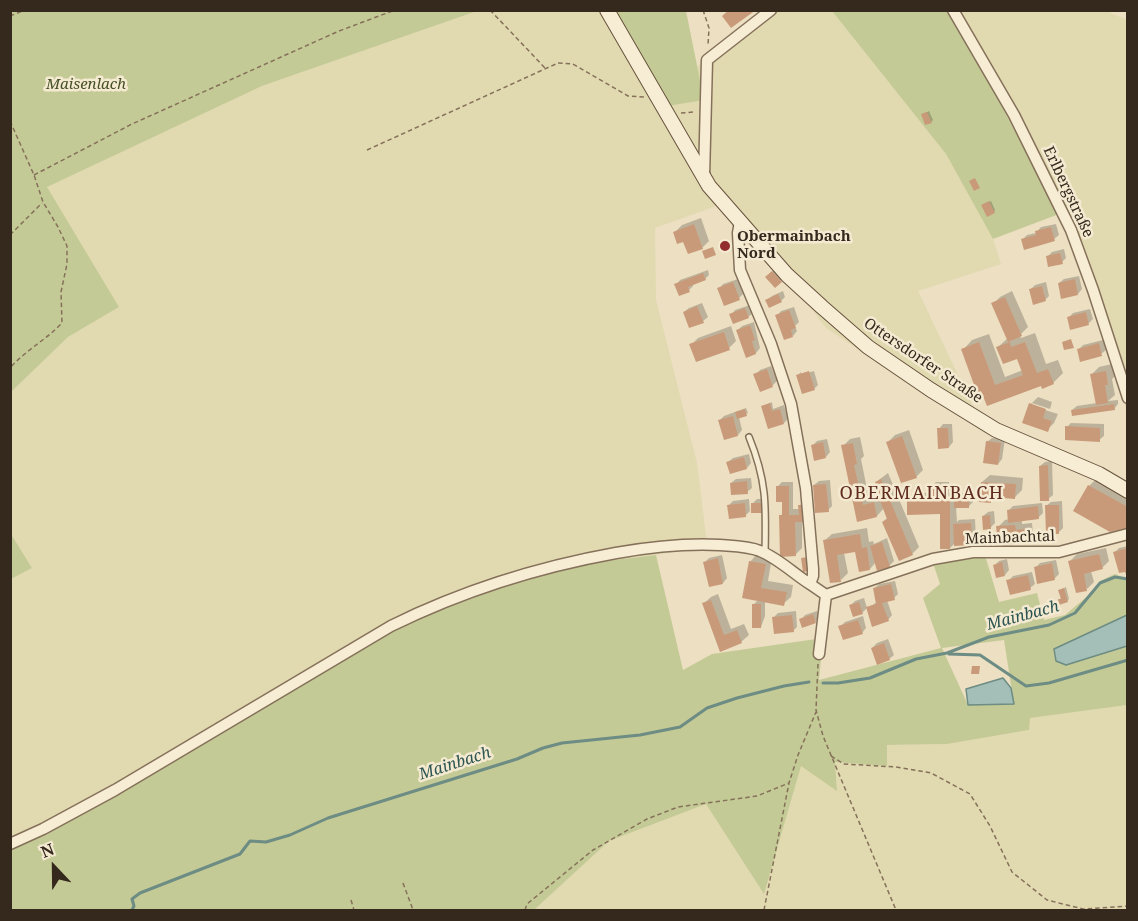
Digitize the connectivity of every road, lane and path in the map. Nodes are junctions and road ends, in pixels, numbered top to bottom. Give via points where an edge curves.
1 (25, 10) edge
2 (395, 10) edge
3 (490, 10) edge
4 (607, 10) edge
5 (703, 10) edge
6 (771, 10) edge
7 (953, 10) edge
8 (10, 16) edge
9 (707, 60) junction
10 (546, 69) junction
11 (648, 97) dead end
12 (704, 111) junction
13 (665, 114) junction
14 (10, 122) edge
15 (367, 150) dead end
16 (34, 175) junction
17 (706, 181) junction
18 (43, 202) junction
19 (740, 222) junction
20 (10, 235) edge
21 (10, 368) edge
22 (1128, 398) edge
23 (749, 437) dead end
24 (1128, 491) edge
25 (1128, 534) edge
26 (765, 555) junction
27 (810, 584) junction
28 (826, 595) junction
29 (819, 654) joint
30 (816, 710) junction
31 (831, 756) junction
32 (789, 783) junction
33 (10, 844) edge
34 (403, 883) dead end
35 (351, 900) dead end
36 (1128, 906) edge
37 (354, 910) edge
38 (413, 910) edge
39 (525, 910) edge
40 (764, 910) edge
41 (896, 910) edge

1 - 8 path
2 - 16 path via 339,31 132,124
3 - 10 path
4 - 13 main road, Ottersdorfer Straße
5 - 9 path via 709,28
6 - 9 street
7 - 22 street, Erlbergstraße via 1014,116 1071,230
9 - 12 street
10 - 11 path via 558,63 573,64 628,96
10 - 15 path
12 - 13 path
12 - 17 street
13 - 17 main road, Ottersdorfer Straße
14 - 16 path
16 - 18 path
17 - 19 main road, Ottersdorfer Straße
18 - 20 path
18 - 21 path via 67,246 61,292 62,323
19 - 24 main road, Ottersdorfer Straße via 787,275 868,347 996,430 1099,474
19 - 27 street via 740,270 791,404 806,488 813,576
23 - 26 lane via 765,486
25 - 28 street, Mainbachtal via 1059,552 973,552 933,559
26 - 27 street
26 - 33 street via 745,548 698,544 639,549 527,573 429,608 115,790
27 - 28 street
28 - 29 street
29 - 30 path
30 - 31 path
30 - 32 path
31 - 36 path via 844,764 931,773 970,794 1012,872 1047,900 1083,909
31 - 41 path
32 - 39 path via 757,796 696,804 647,819 593,850 527,904
32 - 40 path
34 - 38 path
35 - 37 path

